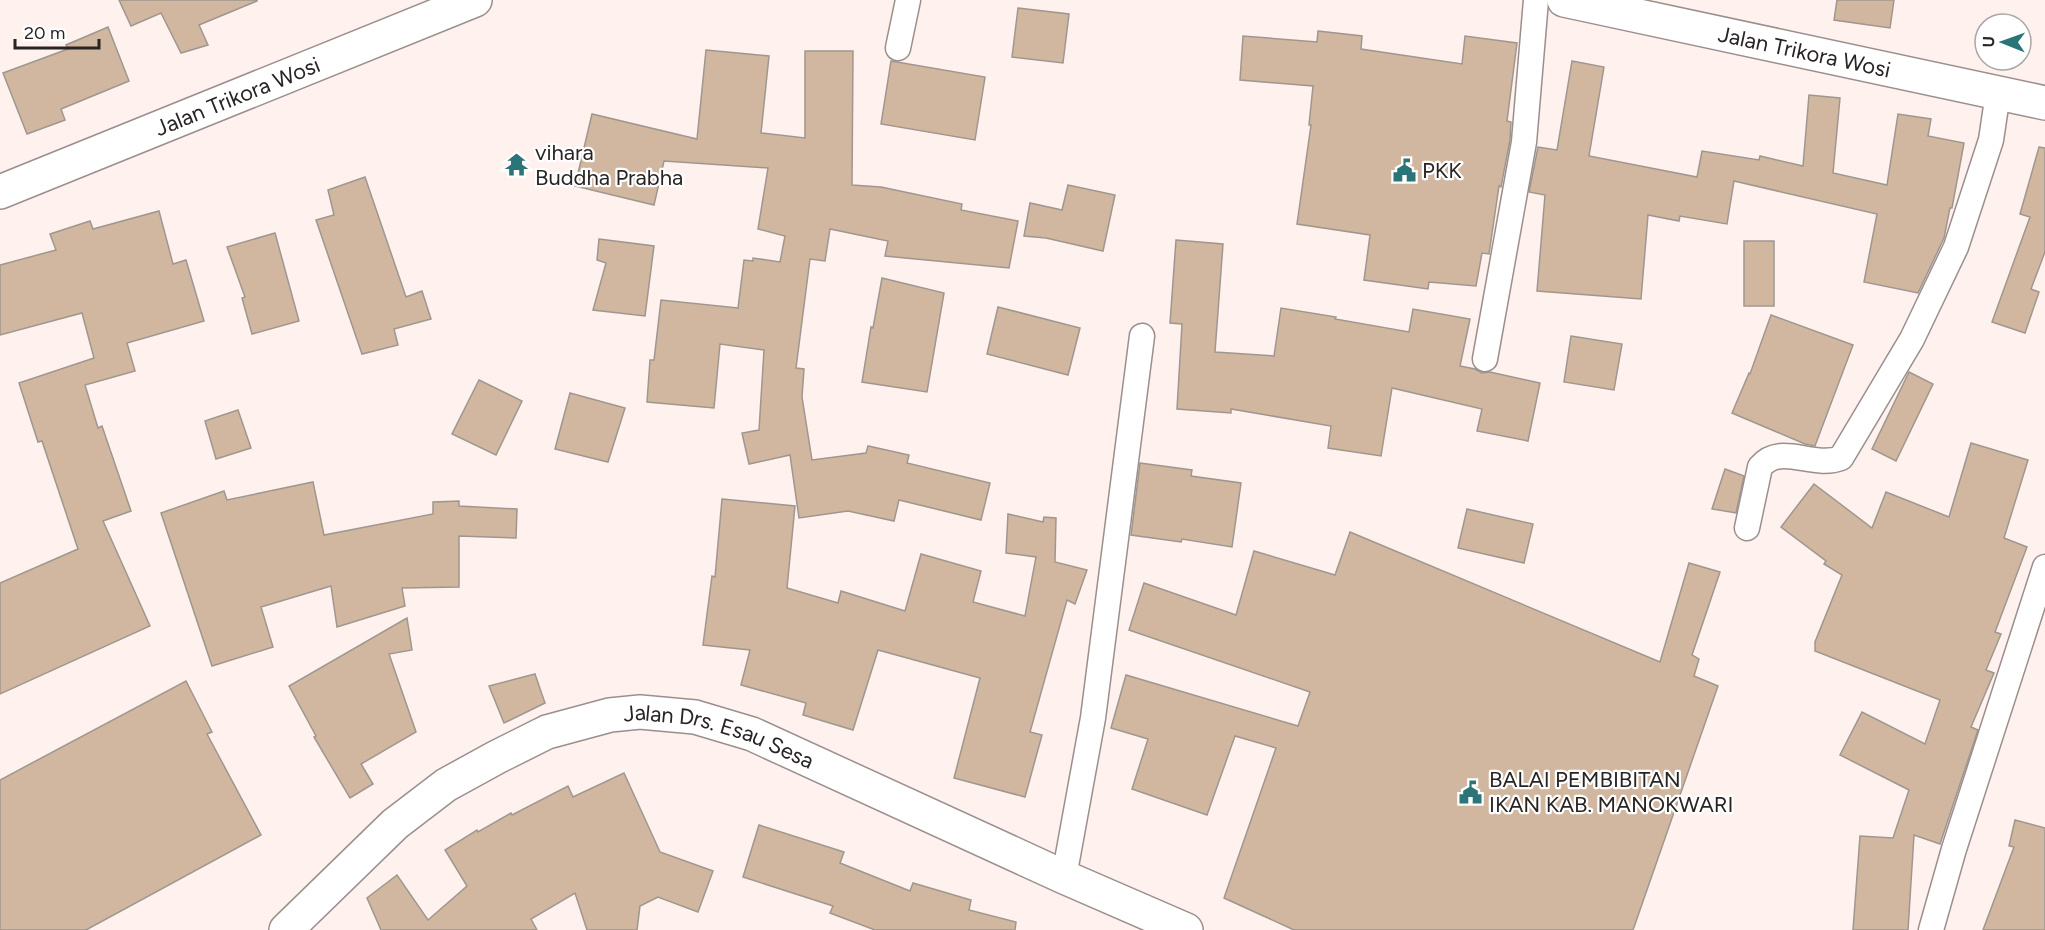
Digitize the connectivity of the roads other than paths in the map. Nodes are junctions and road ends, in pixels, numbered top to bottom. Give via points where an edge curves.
1 (475, 0) edge
2 (908, 0) edge
3 (1536, 0) edge
4 (1564, 0) edge
5 (898, 48) dead end
6 (1998, 93) junction
7 (2045, 103) edge
8 (0, 192) edge
9 (1142, 336) dead end
10 (1485, 359) dead end
11 (1747, 528) dead end
12 (2045, 567) edge
13 (1064, 877) junction
14 (286, 930) edge
15 (1186, 930) edge
16 (1931, 930) edge

1 - 8 main road, Jalan Trikora Wosi
2 - 5 street
3 - 10 street via 1524,142
4 - 6 main road, Jalan Trikora Wosi
6 - 7 main road, Jalan Trikora Wosi
6 - 11 street via 1991,140 1956,247 1912,339 1841,458 1831,462 1778,456 1770,457 1760,467
9 - 13 street via 1093,718
12 - 16 street
13 - 14 main road, Jalan Drs. Esau Sesa via 752,734 695,717 640,712 610,715 547,732 446,785 395,824
13 - 15 main road, Jalan Drs. Esau Sesa

